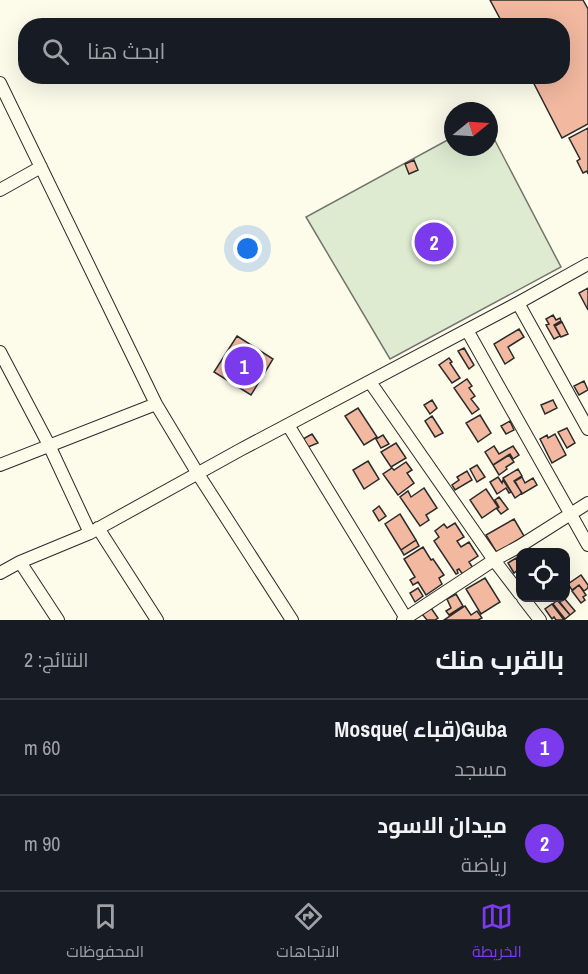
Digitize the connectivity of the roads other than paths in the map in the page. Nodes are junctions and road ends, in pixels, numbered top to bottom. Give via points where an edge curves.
1 (0, 83) edge
2 (41, 167) junction
3 (0, 190) edge
4 (588, 264) edge
5 (518, 303) junction
6 (467, 330) junction
7 (0, 352) edge
8 (370, 382) junction
9 (156, 404) junction
10 (288, 425) junction
11 (588, 429) edge
12 (49, 445) junction
13 (0, 465) edge
14 (198, 474) junction
15 (588, 502) edge
16 (570, 513) junction
17 (94, 531) junction
18 (588, 545) edge
19 (495, 560) junction
20 (20, 562) junction
21 (0, 573) edge
22 (516, 588) edge
23 (526, 602) edge
24 (405, 619) edge
25 (58, 620) edge
26 (157, 620) edge
27 (292, 620) edge
28 (540, 620) edge

1 - 2 street
2 - 3 street
2 - 9 street
4 - 5 street
5 - 6 street
5 - 11 street
6 - 8 street
6 - 16 street
7 - 12 street
8 - 10 street
8 - 19 street
9 - 12 street
9 - 14 street
10 - 14 street
10 - 24 street
12 - 13 street
12 - 17 street
14 - 17 street
14 - 27 street
15 - 16 street
16 - 18 street
16 - 19 street
17 - 20 street
17 - 26 street
19 - 22 street
19 - 24 street
20 - 21 street
20 - 25 street
23 - 28 street

